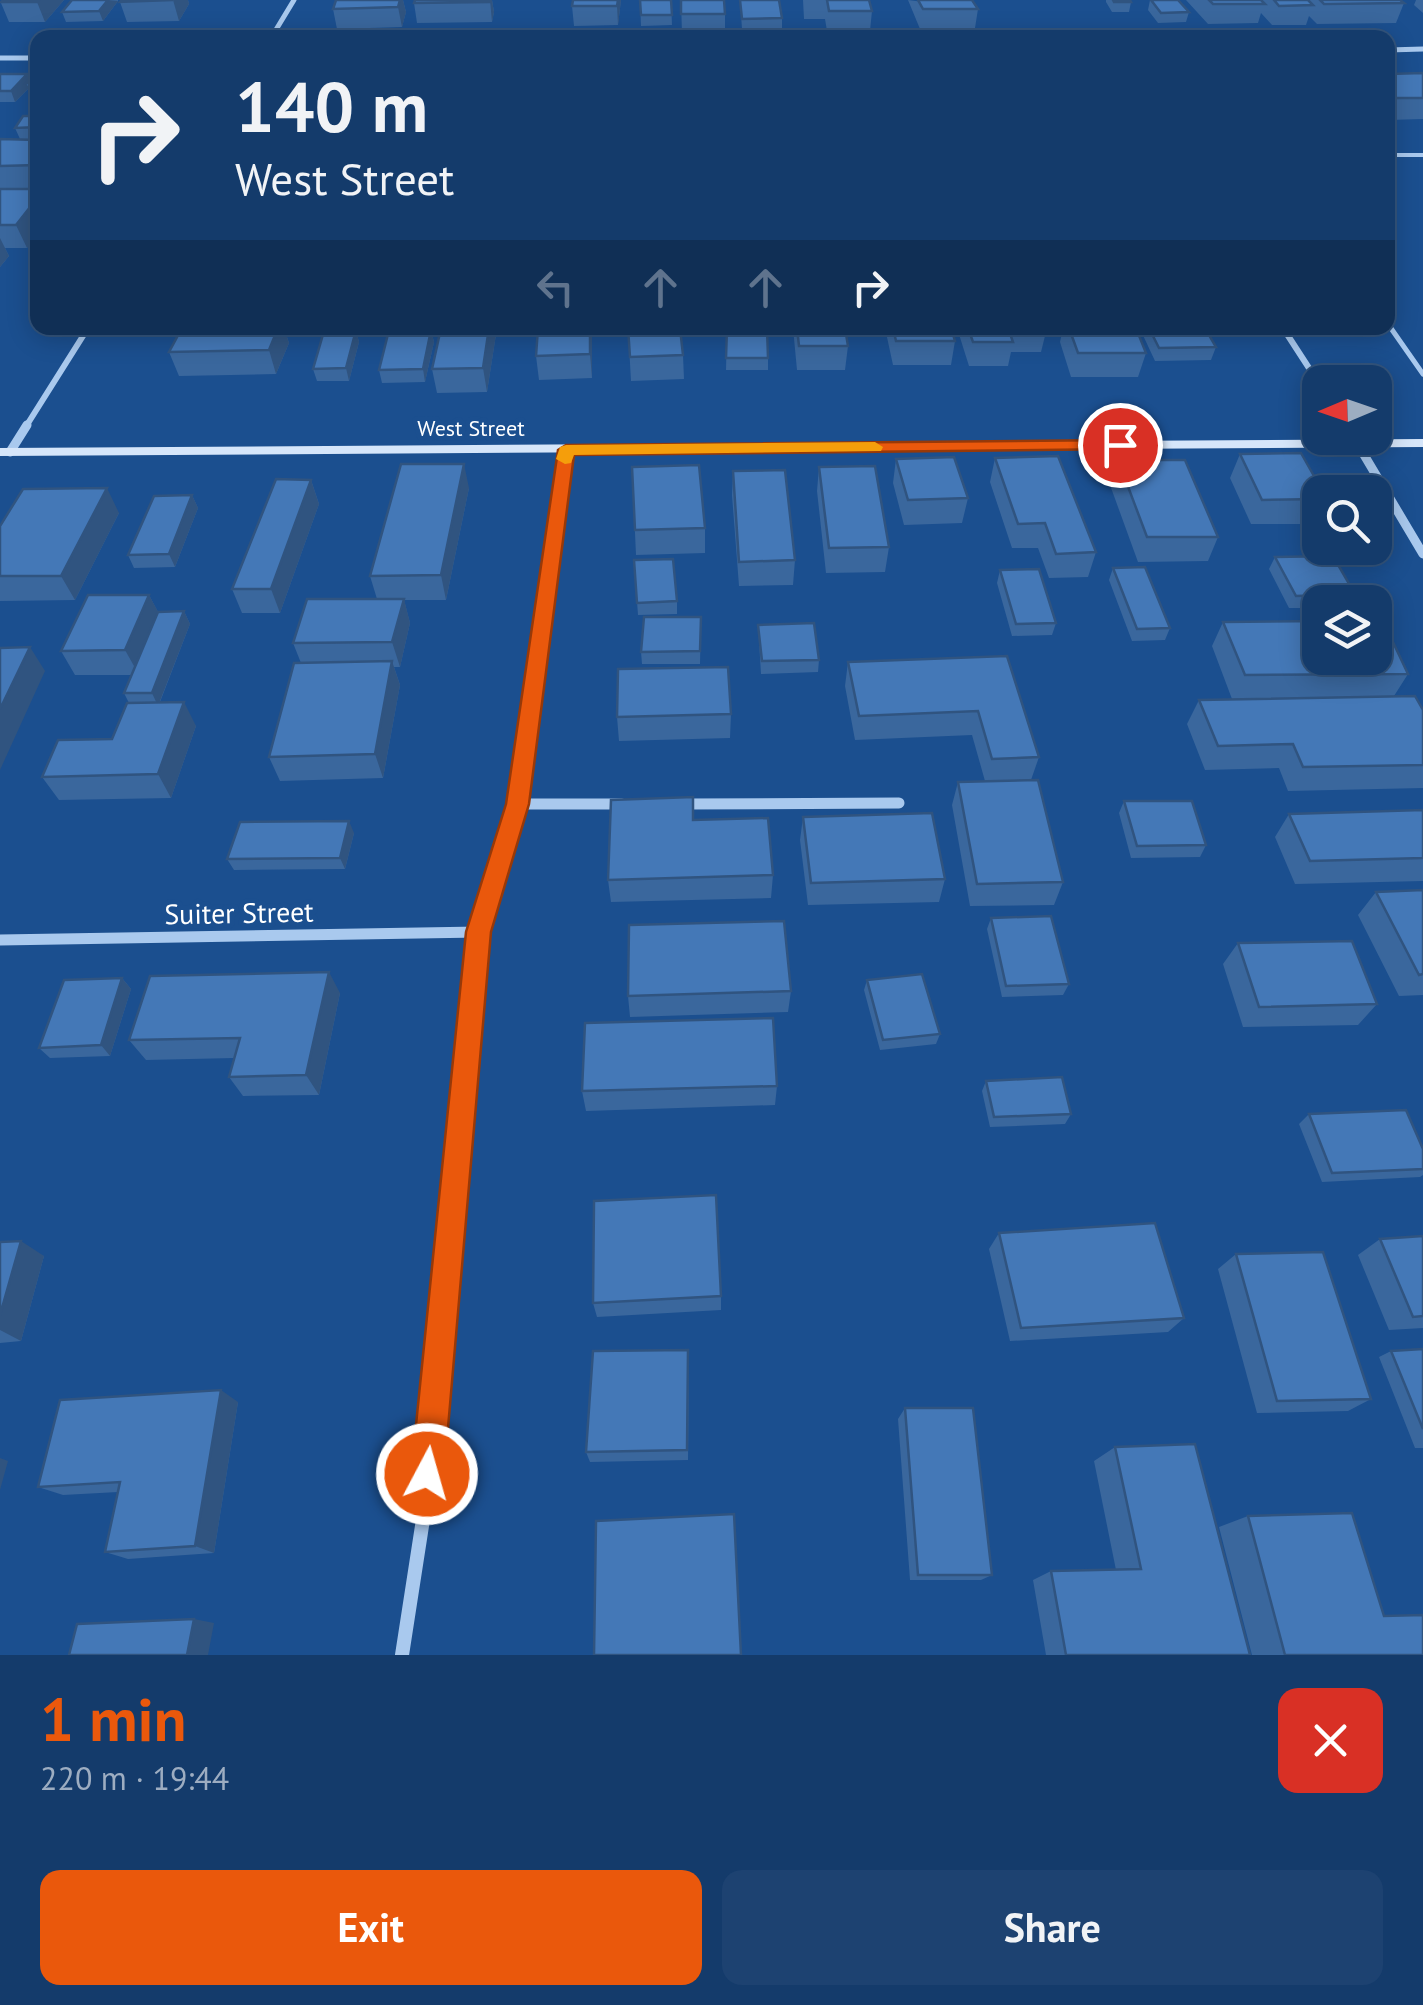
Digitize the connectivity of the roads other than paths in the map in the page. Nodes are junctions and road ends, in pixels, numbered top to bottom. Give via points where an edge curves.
1 (294, 0) edge
2 (276, 30) edge
3 (1423, 49) edge
4 (1395, 50) edge
5 (0, 58) edge
6 (30, 58) edge
7 (1395, 155) edge
8 (1423, 155) edge
9 (1395, 334) edge
10 (83, 335) edge
11 (1287, 335) edge
12 (1306, 365) edge
13 (1423, 374) edge
14 (1302, 441) edge
15 (1392, 442) edge
16 (1423, 443) edge
17 (566, 450) junction
18 (5, 452) edge
19 (1365, 455) edge
20 (1423, 554) edge
21 (899, 803) dead end
22 (518, 804) junction
23 (632, 804) edge
24 (670, 804) edge
25 (478, 932) junction
26 (0, 940) edge
27 (402, 1655) edge

1 - 2 street
3 - 4 street
5 - 6 street
7 - 8 lane
9 - 13 lane
10 - 18 street
11 - 12 street
14 - 17 street, West Street
15 - 16 street, West Street
17 - 18 street, West Street
17 - 22 street
19 - 20 street
21 - 24 street
22 - 23 street
22 - 25 street
25 - 26 street, Suiter Street
25 - 27 street via 424,1513

